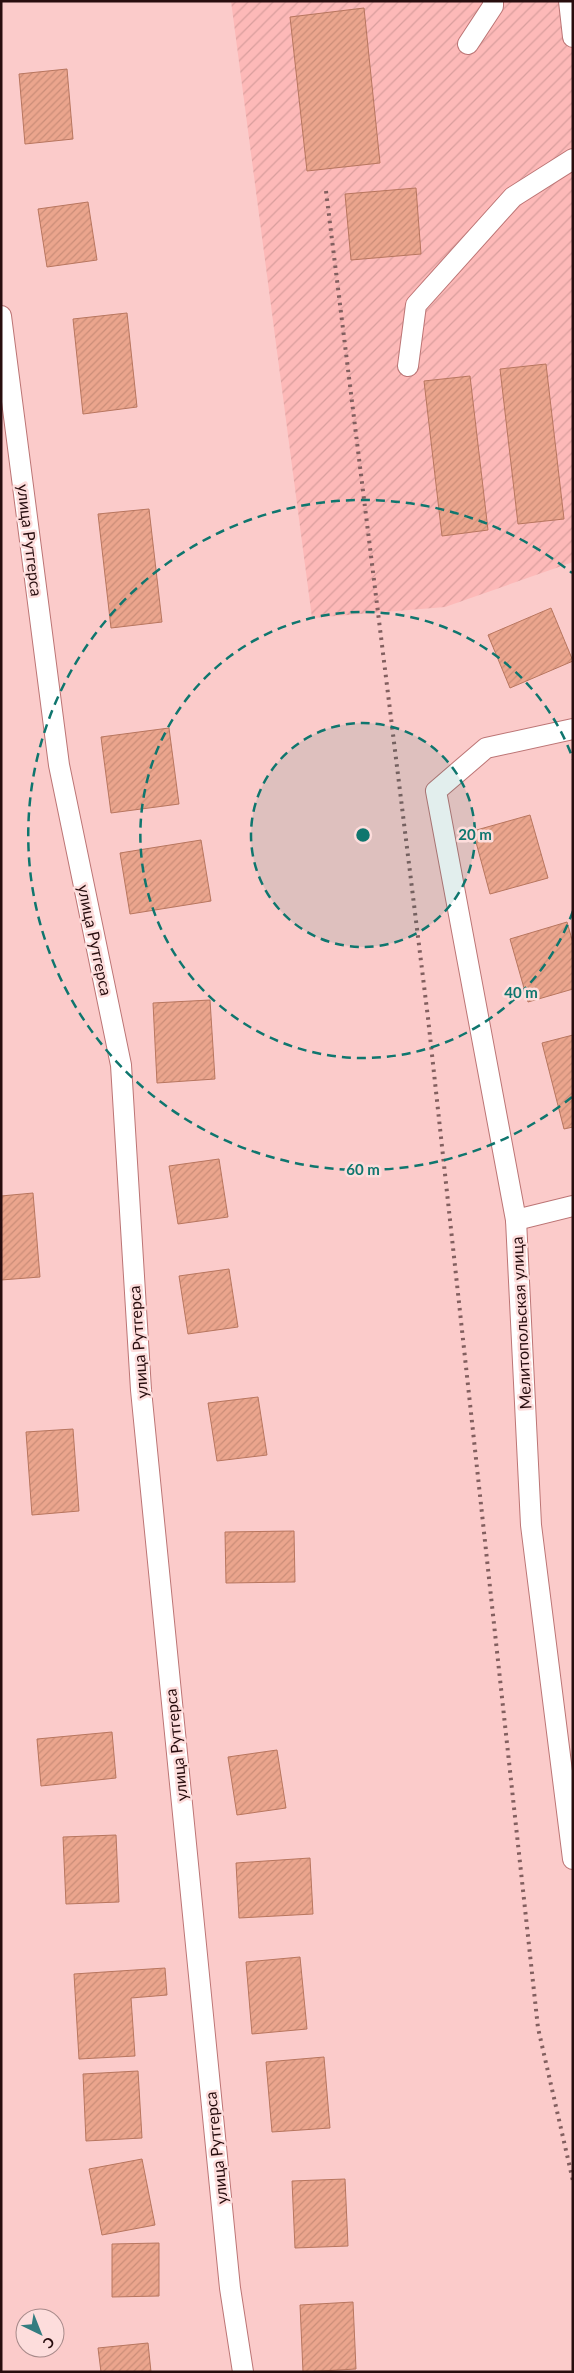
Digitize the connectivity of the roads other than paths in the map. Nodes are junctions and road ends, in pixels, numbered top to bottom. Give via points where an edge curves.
1 (493, 1) edge
2 (569, 1) edge
3 (573, 37) edge
4 (468, 44) dead end
5 (573, 159) edge
6 (1, 316) edge
7 (408, 366) dead end
8 (573, 729) edge
9 (573, 1206) edge
10 (516, 1220) junction
11 (573, 1859) edge
12 (243, 2372) edge

1 - 4 lane via 493,6
2 - 3 lane
5 - 7 lane via 513,197 416,305
6 - 12 lane, улица Рутгерса via 59,765 121,1064 141,1390 230,2288
8 - 10 lane, Мелитопольская улица via 486,748 436,791
9 - 10 lane
10 - 11 lane, Мелитопольская улица via 530,1525

